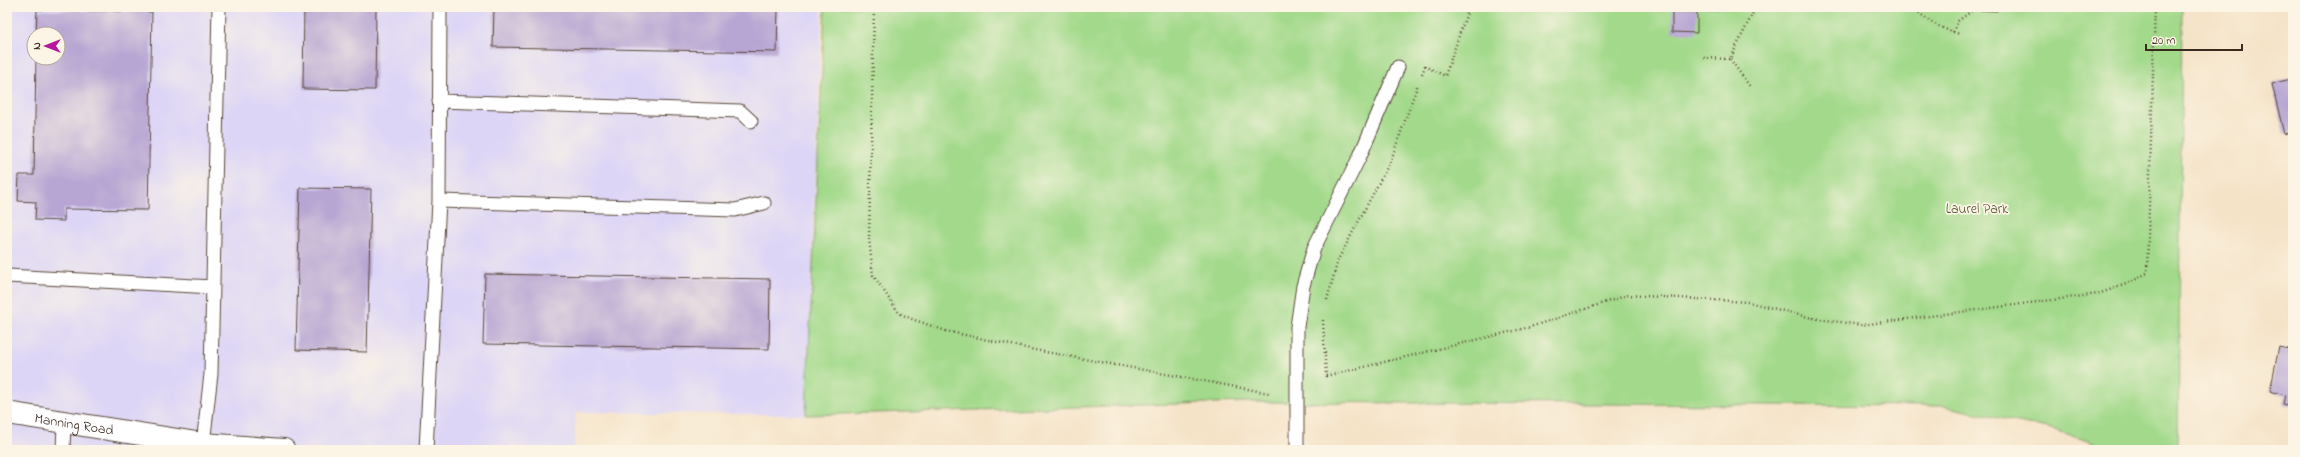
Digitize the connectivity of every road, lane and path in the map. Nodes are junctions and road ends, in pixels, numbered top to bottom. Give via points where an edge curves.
1 (219, 7) edge
2 (440, 7) edge
3 (874, 7) edge
4 (1469, 7) edge
5 (1756, 7) edge
6 (1913, 7) edge
7 (2155, 7) edge
8 (1973, 10) dead end
9 (1953, 32) junction
10 (1960, 34) dead end
11 (1704, 58) dead end
12 (1730, 59) junction
13 (1398, 67) dead end
14 (1751, 88) dead end
15 (439, 101) junction
16 (751, 121) dead end
17 (439, 201) junction
18 (764, 203) dead end
19 (7, 276) edge
20 (213, 287) junction
21 (1325, 304) dead end
22 (1323, 319) dead end
23 (1270, 393) dead end
24 (7, 413) edge
25 (64, 424) junction
26 (203, 444) junction
27 (231, 448) edge
28 (63, 450) edge
29 (284, 450) edge
30 (426, 450) edge
31 (1296, 450) edge

1 - 20 lane
2 - 15 lane
3 - 23 path via 869,238 874,275 900,313 912,320 946,330 1020,347
4 - 21 path via 1445,76 1425,66 1391,160 1338,260
5 - 12 path
6 - 9 path via 1925,19
7 - 22 path via 2147,273 2129,283 2098,294 1861,325 1812,318 1748,302 1628,295 1530,327 1326,376
8 - 9 path via 1958,21
9 - 10 path
11 - 12 path
12 - 14 path
13 - 31 lane via 1360,156 1314,248 1303,286 1297,327
15 - 16 lane via 740,111
15 - 17 lane
17 - 18 lane via 735,210
17 - 30 lane
19 - 20 lane
20 - 26 lane via 211,374
24 - 25 street, Manning Road
25 - 26 street, Manning Road
25 - 28 lane
26 - 27 street, Manning Road
27 - 29 street, Manning Road

